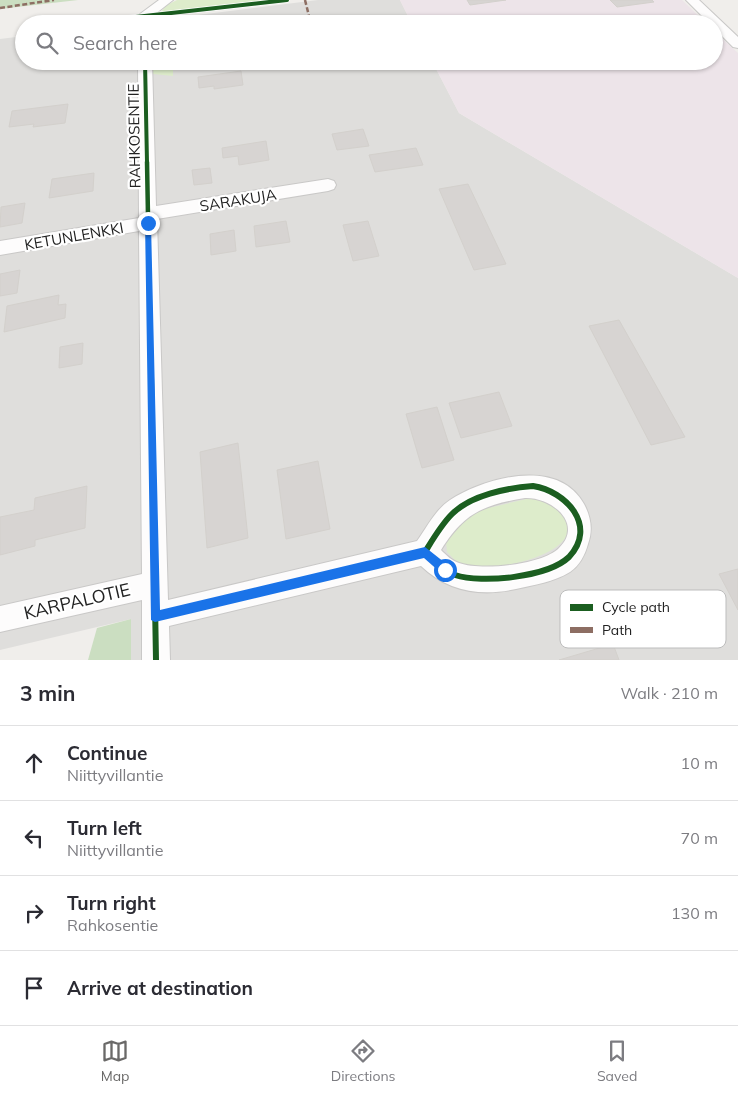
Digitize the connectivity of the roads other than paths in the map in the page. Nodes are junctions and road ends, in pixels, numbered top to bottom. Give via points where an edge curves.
1 (167, 0) edge
2 (692, 0) edge
3 (150, 15) edge
4 (708, 15) edge
5 (723, 30) edge
6 (738, 44) edge
7 (145, 70) edge
8 (328, 186) dead end
9 (148, 219) junction
10 (0, 248) edge
11 (425, 552) junction
12 (155, 584) junction
13 (155, 616) junction
14 (0, 619) edge
15 (156, 660) edge

1 - 3 street
2 - 4 street
5 - 6 street
7 - 9 street, RAHKOSENTIE
8 - 9 street, SARAKUJA
9 - 10 street, KETUNLENKKI
9 - 12 street, RAHKOSENTIE
11 - 11 street via 445,570 472,580 508,578 566,560 573,551 580,526 575,510 564,498 551,490 534,486 484,498 456,510
11 - 13 street
12 - 13 street, RAHKOSENTIE
12 - 14 street, KARPALOTIE
13 - 15 street, RAHKOSENTIE

